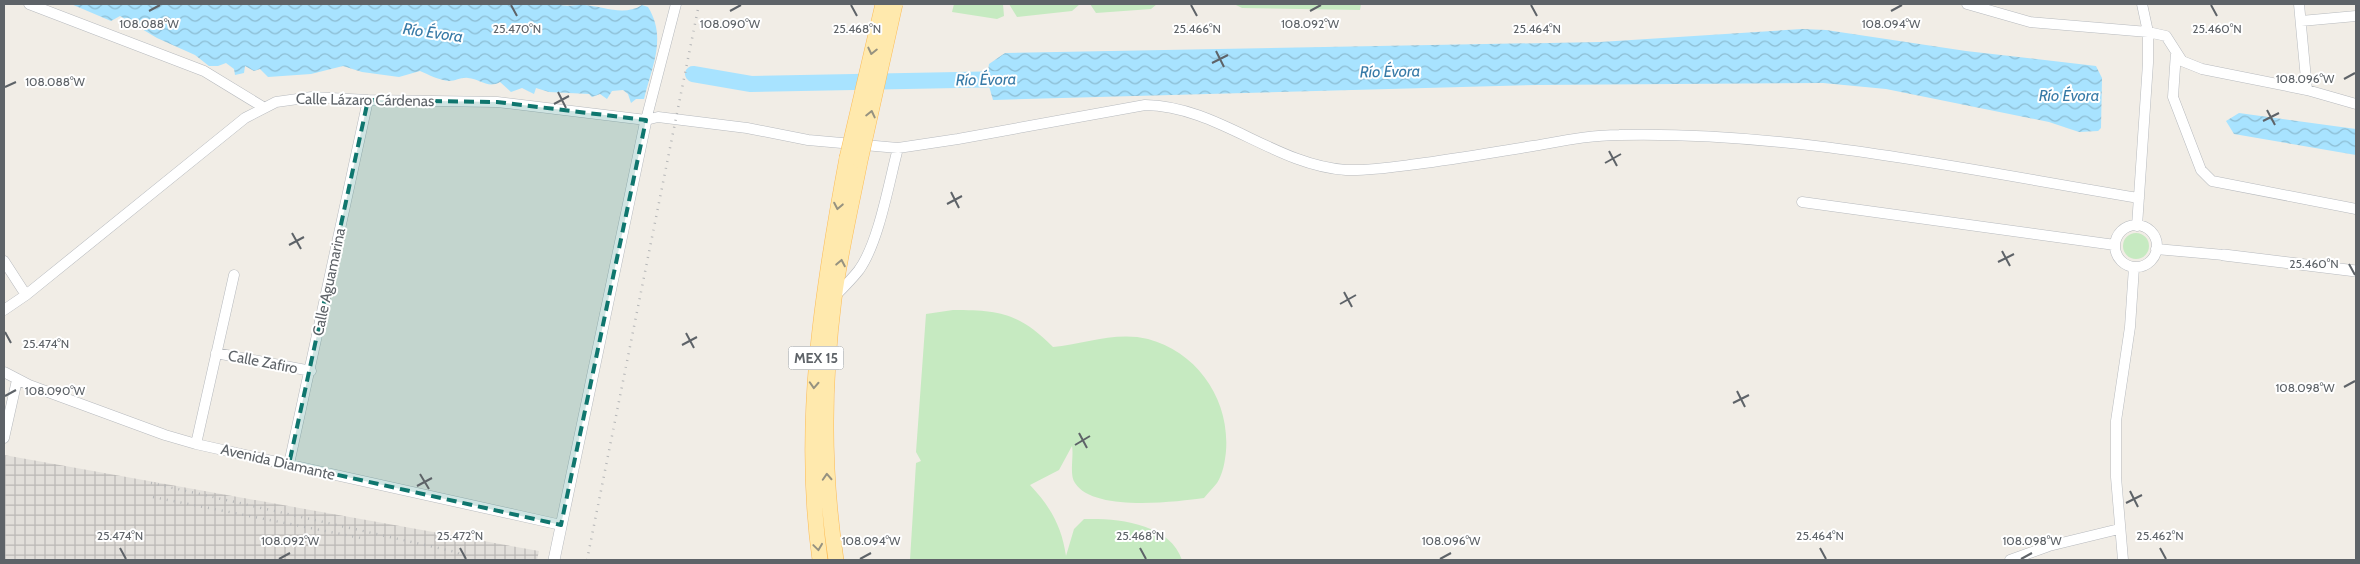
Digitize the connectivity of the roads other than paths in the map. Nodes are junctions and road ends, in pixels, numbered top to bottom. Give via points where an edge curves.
1 (28, 4) edge
2 (676, 4) edge
3 (883, 4) edge
4 (896, 4) edge
5 (1967, 4) edge
6 (2142, 4) edge
7 (2299, 4) edge
8 (2356, 16) edge
9 (2301, 21) junction
10 (2148, 32) junction
11 (2176, 52) junction
12 (2308, 90) junction
13 (368, 100) junction
14 (2356, 104) edge
15 (264, 107) junction
16 (646, 120) junction
17 (898, 148) junction
18 (854, 160) junction
19 (2139, 198) junction
20 (1802, 202) dead end
21 (2356, 209) edge
22 (2137, 226) junction
23 (2115, 245) junction
24 (2156, 249) junction
25 (2224, 255) joint
26 (4, 261) edge
27 (2134, 267) junction
28 (2356, 271) edge
29 (234, 275) dead end
30 (26, 295) junction
31 (834, 298) junction
32 (4, 310) edge
33 (216, 353) junction
34 (310, 371) junction
35 (4, 372) edge
36 (17, 380) junction
37 (4, 438) edge
38 (196, 444) junction
39 (289, 464) junction
40 (561, 525) junction
41 (2119, 529) junction
42 (554, 560) edge
43 (820, 560) edge
44 (836, 560) edge
45 (2010, 560) edge
46 (2123, 560) edge

1 - 15 street via 204,71
2 - 16 street
3 -> 18 main road, MEX 15, bridge
18 -> 4 main road, MEX 15, bridge
5 - 10 street via 2030,22
6 - 10 street
7 - 9 street
8 - 9 street
9 - 12 street
10 - 11 street via 2166,36
10 - 19 street
11 - 12 street via 2182,61 2202,69
11 - 21 street via 2173,97 2201,170 2212,181
12 - 14 street
13 - 15 street, Calle Lázaro Cárdenas via 312,97
13 - 16 street, Calle Lázaro Cárdenas via 497,102
13 - 34 street, Calle Aguamarina
15 - 30 street, Calle Lázaro Cárdenas via 245,118
16 - 17 street, Calle Lázaro Cárdenas via 658,117 747,128 808,140
16 - 40 street
17 - 19 street, Calle Lázaro Cárdenas via 1145,105 1161,105 1195,112 1288,155 1330,169 1406,165 1593,137 1692,136 1821,145
17 - 31 street via 867,255 859,270
31 -> 18 main road, MEX 15
18 -> 43 main road, MEX 15 via 823,291 814,371 812,460
19 - 22 street
20 - 23 street
22 - 23 street via 2121,232
22 - 24 street via 2152,234
23 - 27 street via 2119,259
24 - 25 street
24 - 27 street via 2148,263
25 - 28 street
26 - 30 street
27 - 41 street via 2130,327 2116,421
29 - 33 street
30 - 32 street, Calle Lázaro Cárdenas
44 -> 31 main road, MEX 15 via 826,442 826,383
33 - 34 street, Calle Zafiro
33 - 38 street
34 - 39 street, Calle Aguamarina
35 - 36 street, Avenida Diamante
36 - 37 street
36 - 38 street, Avenida Diamante
38 - 39 street, Avenida Diamante
39 - 40 street, Avenida Diamante
40 - 42 street
41 - 45 street via 2049,546
41 - 46 street

